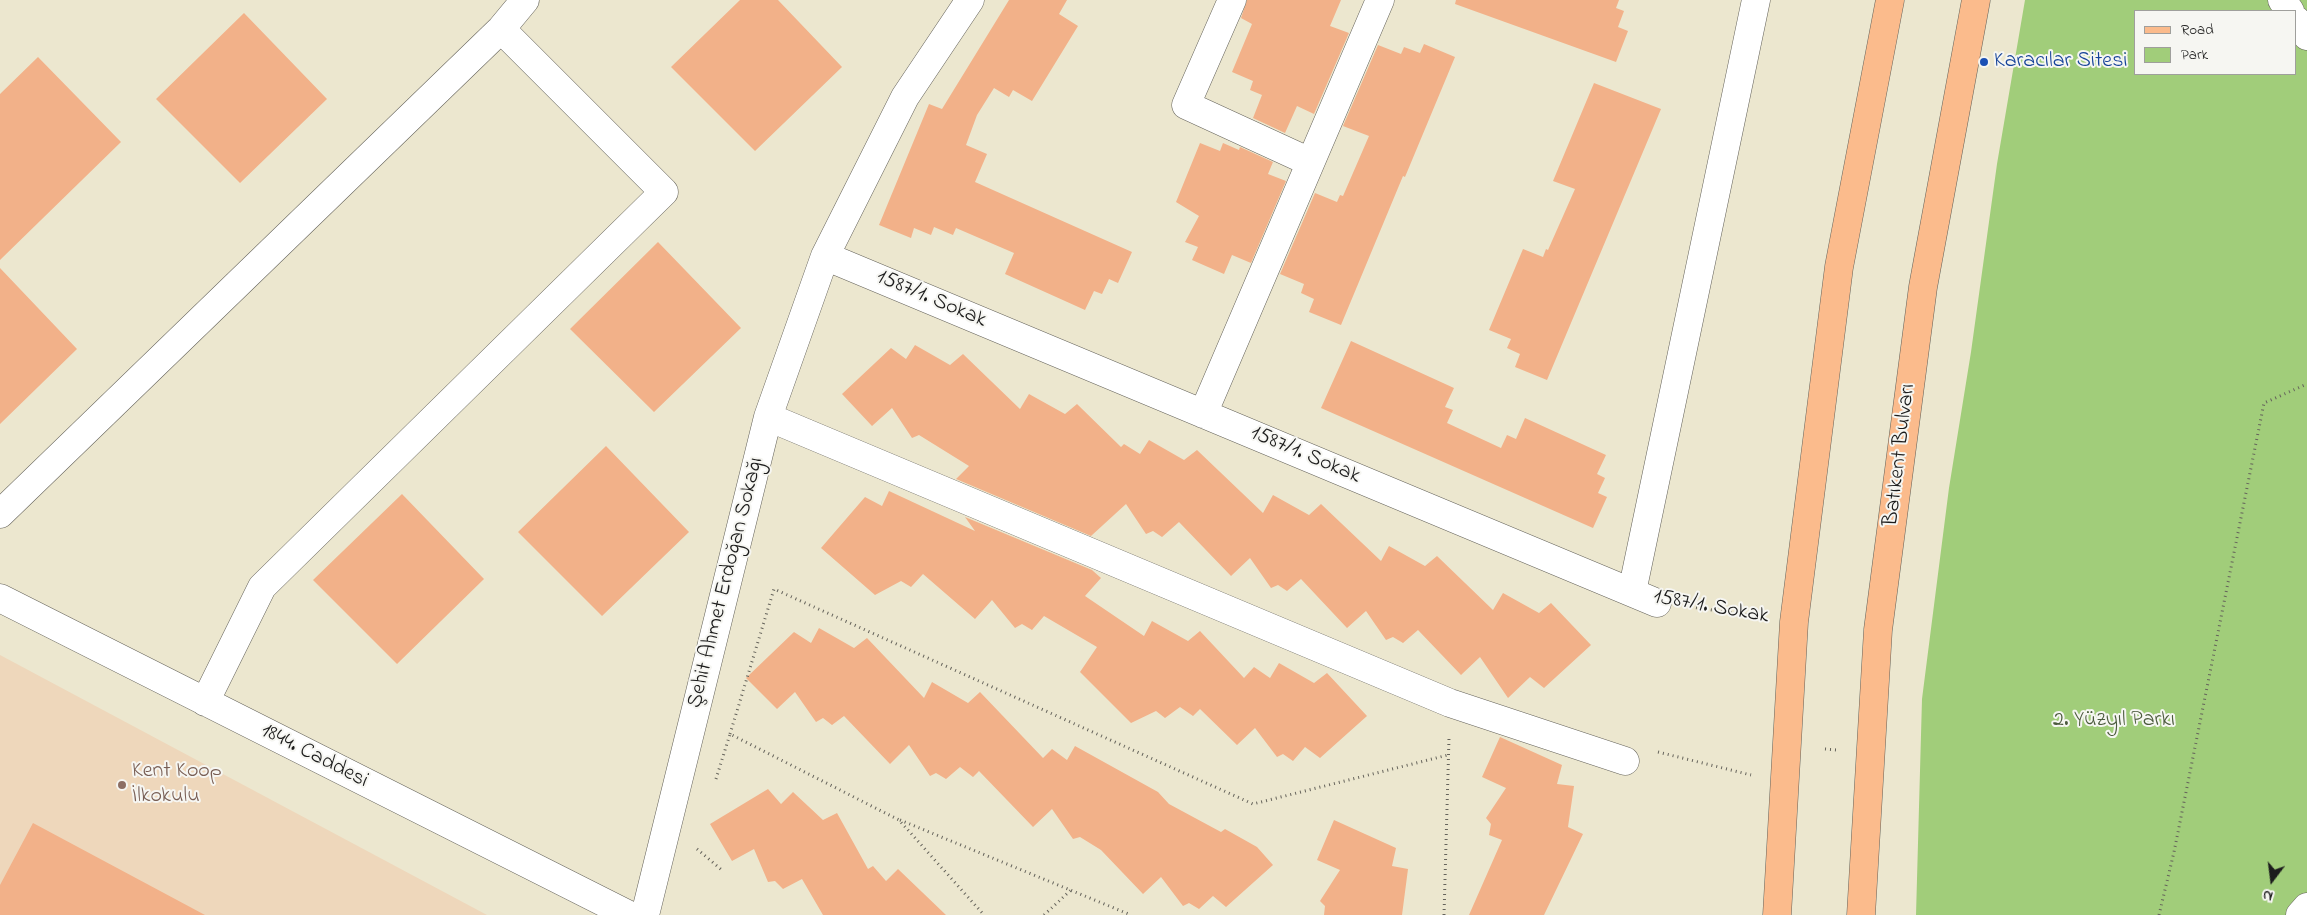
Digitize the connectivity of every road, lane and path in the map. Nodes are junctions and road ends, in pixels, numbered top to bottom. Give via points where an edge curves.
1 (525, 0) edge
2 (970, 0) edge
3 (1232, 0) edge
4 (1380, 0) edge
5 (1756, 0) edge
6 (1890, 0) edge
7 (1976, 0) edge
8 (2297, 21) edge
9 (501, 29) junction
10 (2307, 36) edge
11 (1310, 162) junction
12 (825, 256) junction
13 (2307, 384) edge
14 (1203, 414) junction
15 (768, 416) junction
16 (0, 514) edge
17 (1632, 592) junction
18 (0, 598) edge
19 (1657, 603) joint
20 (1794, 622) junction
21 (205, 702) junction
22 (1450, 703) junction
23 (730, 734) junction
24 (1654, 751) dead end
25 (1448, 756) junction
26 (1624, 761) dead end
27 (716, 781) dead end
28 (1785, 783) junction
29 (898, 820) junction
30 (695, 847) dead end
31 (723, 871) dead end
32 (1071, 890) junction
33 (2307, 907) edge
34 (629, 915) edge
35 (645, 915) edge
36 (984, 915) edge
37 (1044, 915) edge
38 (1131, 915) edge
39 (1444, 915) edge
40 (1777, 915) edge
41 (1861, 915) edge
42 (2160, 915) edge
43 (2300, 915) edge

1 - 9 street
2 - 12 street, Şehit Ahmet Erdoğan Sokağı via 905,97
3 - 11 street via 1186,105
4 - 11 street
5 - 17 street
6 - 20 main road via 1840,266
7 - 41 main road, Batıkent Bulvarı via 1922,288 1878,630
8 - 10 street
9 - 16 street
9 - 21 street via 664,192 262,587
11 - 14 street
12 - 14 street, 1587/1. Sokak
12 - 15 street, Şehit Ahmet Erdoğan Sokağı
13 - 42 path via 2264,403
14 - 17 street, 1587/1. Sokak
15 - 22 street
15 - 35 street, Şehit Ahmet Erdoğan Sokağı
17 - 19 street, 1587/1. Sokak
18 - 21 street, 1844. Caddesi
19 - 20 path, 1587/1. Sokak
20 - 28 main road
21 - 34 street, 1844. Caddesi
22 - 25 path
22 - 26 street
23 - 25 path via 774,589 1253,804
23 - 27 path
23 - 29 path
24 - 28 path
25 - 39 path
28 - 40 main road
29 - 32 path
29 - 36 path
30 - 31 path
32 - 37 path
32 - 38 path
33 - 43 street

